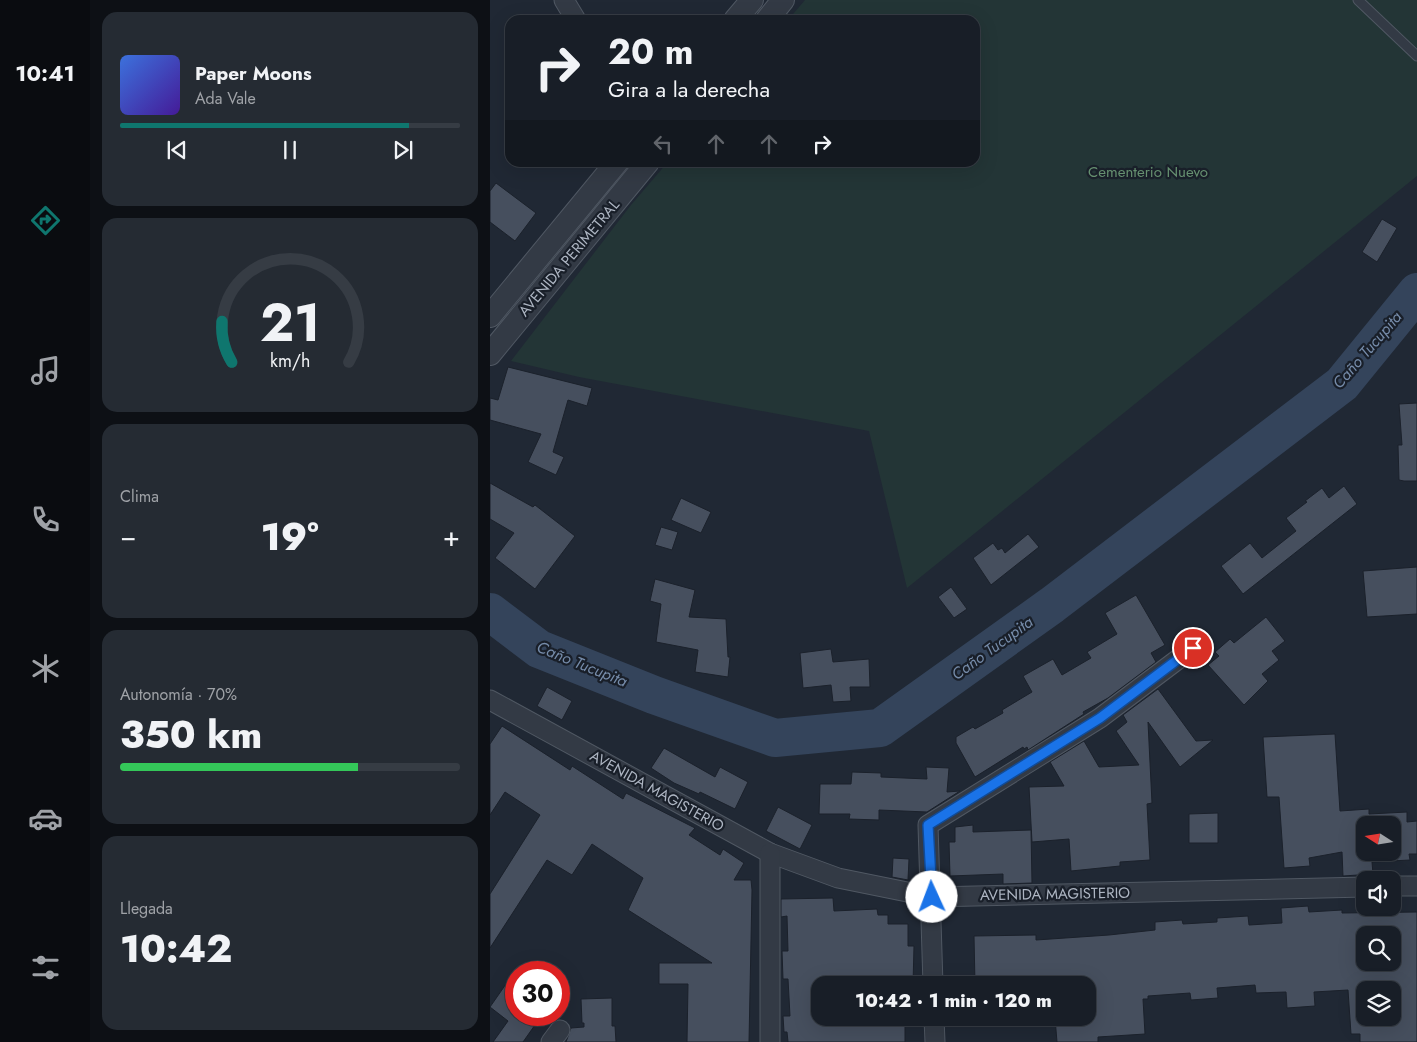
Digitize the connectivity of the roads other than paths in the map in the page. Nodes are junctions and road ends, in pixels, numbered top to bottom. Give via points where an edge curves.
1 (564, 0) edge
2 (752, 0) edge
3 (784, 0) edge
4 (1358, 0) edge
5 (573, 15) edge
6 (739, 15) edge
7 (771, 15) edge
8 (1417, 56) edge
9 (613, 167) edge
10 (644, 167) edge
11 (490, 316) edge
12 (490, 354) edge
13 (1193, 648) dead end
14 (490, 700) edge
15 (770, 853) junction
16 (1401, 886) edge
17 (1417, 886) edge
18 (1356, 887) edge
19 (932, 897) junction
20 (933, 976) edge
21 (934, 1026) edge
22 (551, 1042) edge
23 (559, 1042) edge
24 (770, 1042) edge
25 (934, 1042) edge

1 - 5 street
2 - 6 street
3 - 7 street
4 - 8 lane
9 - 11 street, AVENIDA PERIMETRAL
10 - 12 street, AVENIDA PERIMETRAL
13 - 19 street via 1100,718 928,825
14 - 15 street, AVENIDA MAGISTERIO
15 - 19 street, AVENIDA MAGISTERIO via 838,878
15 - 24 street
16 - 17 street
18 - 19 street, AVENIDA MAGISTERIO
19 - 20 street
21 - 25 street
22 - 23 street via 560,1030

